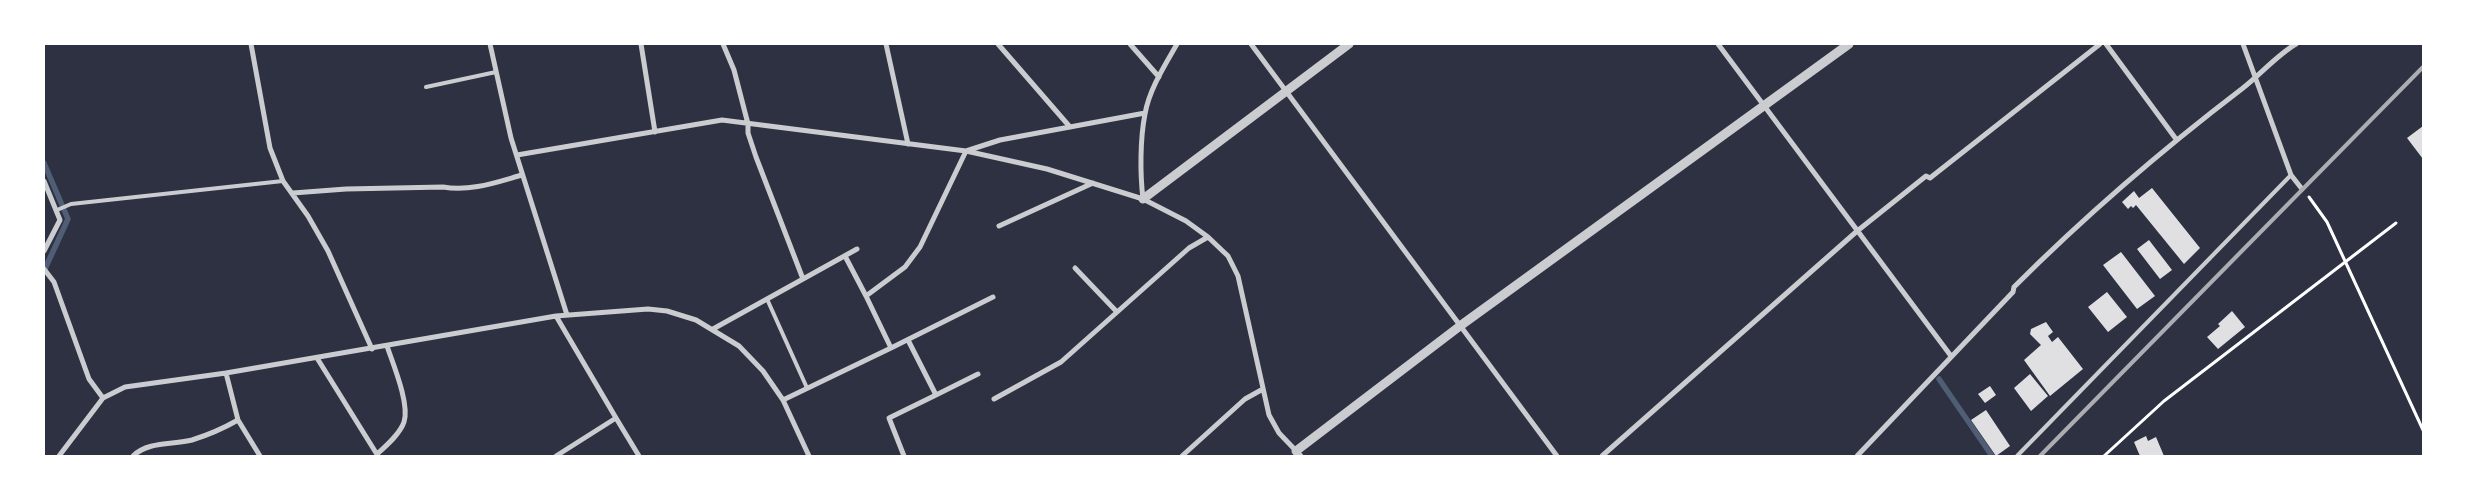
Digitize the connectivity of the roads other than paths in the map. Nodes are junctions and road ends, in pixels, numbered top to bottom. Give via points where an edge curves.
1 (251, 44) edge
2 (490, 44) edge
3 (641, 44) edge
4 (723, 44) edge
5 (886, 44) edge
6 (998, 44) edge
7 (1130, 44) edge
8 (1177, 44) edge
9 (1251, 44) edge
10 (1349, 44) edge
11 (1718, 44) edge
12 (1848, 44) edge
13 (2100, 44) edge
14 (2106, 44) edge
15 (2243, 44) edge
16 (2296, 44) edge
17 (496, 72) junction
18 (1159, 78) junction
19 (2256, 78) junction
20 (426, 86) dead end
21 (1286, 90) junction
22 (1764, 106) junction
23 (1145, 113) junction
24 (748, 124) junction
25 (1070, 127) junction
26 (655, 132) junction
27 (2176, 139) junction
28 (908, 144) junction
29 (966, 152) junction
30 (517, 155) junction
31 (522, 175) junction
32 (2291, 175) junction
33 (44, 181) edge
34 (283, 181) junction
35 (1093, 183) junction
36 (2302, 190) road end
37 (293, 193) junction
38 (1143, 199) junction
39 (58, 210) junction
40 (999, 226) dead end
41 (1856, 232) junction
42 (1208, 236) junction
43 (857, 249) dead end
44 (44, 251) edge
45 (845, 256) junction
46 (1075, 268) dead end
47 (44, 269) edge
48 (803, 279) junction
49 (866, 296) junction
50 (993, 297) dead end
51 (767, 299) junction
52 (1117, 312) junction
53 (566, 315) junction
54 (556, 316) junction
55 (1460, 326) junction
56 (713, 329) junction
57 (908, 340) junction
58 (387, 346) junction
59 (372, 348) junction
60 (891, 348) junction
61 (1951, 356) junction
62 (317, 358) junction
63 (226, 373) junction
64 (978, 374) dead end
65 (807, 388) junction
66 (1263, 389) junction
67 (936, 394) junction
68 (103, 398) junction
69 (994, 398) dead end
70 (783, 400) junction
71 (616, 418) junction
72 (238, 420) junction
73 (1298, 454) edge
74 (378, 455) edge
75 (58, 456) edge
76 (133, 456) edge
77 (260, 456) edge
78 (556, 456) edge
79 (639, 456) edge
80 (809, 456) edge
81 (904, 456) edge
82 (1182, 456) edge
83 (1557, 456) edge
84 (1602, 456) edge
85 (1857, 456) edge
86 (2017, 456) edge

1 - 34 street via 270,148
2 - 17 street
3 - 26 street
4 - 24 street via 734,70
5 - 28 street
6 - 25 street
7 - 18 street
8 - 18 street
9 - 21 street
10 - 21 street
11 - 22 street
12 - 22 street
13 - 41 street
14 - 27 street
15 - 19 street
16 - 19 street
17 - 20 lane
17 - 30 street
18 - 23 street
19 - 27 street
19 - 32 street
21 - 38 street
21 - 55 street
22 - 41 street
22 - 55 street
23 - 25 street
23 - 38 street
24 - 26 street via 722,120
24 - 28 street
24 - 48 street via 748,133
25 - 29 street via 1000,140
26 - 30 street
27 - 61 street via 2069,233
28 - 29 street
29 - 35 street via 1047,169
29 - 49 street via 920,247 905,266
30 - 31 street
31 - 37 street via 456,190 443,187
31 - 53 street
32 - 36 street
32 - 86 lane
33 - 39 street
34 - 37 street
34 - 39 lane via 71,204
35 - 38 street
35 - 40 street
37 - 59 street via 328,251
38 - 42 street
39 - 44 street via 60,220
41 - 61 street
41 - 84 street
42 - 52 street via 1189,248
42 - 66 street via 1228,256 1238,276
43 - 45 street
45 - 48 street
45 - 49 street
46 - 52 street
47 - 68 street via 50,275 89,379
48 - 51 street
49 - 60 street
50 - 57 street
51 - 56 street
51 - 65 lane
52 - 69 street via 1061,362
53 - 54 street
53 - 56 street via 648,309 681,315
54 - 58 street
54 - 71 street
55 - 73 street
55 - 83 street
56 - 70 street via 739,346
57 - 60 street
57 - 67 street
58 - 59 street
58 - 74 street via 404,401 404,422
59 - 62 street
60 - 65 street
61 - 85 street
62 - 63 street
62 - 74 street
63 - 68 street via 125,387
63 - 72 street
64 - 67 street
65 - 70 street
66 - 73 street via 1279,433
66 - 82 street via 1245,400
67 - 81 street via 889,418
68 - 75 street
70 - 80 street
71 - 78 street
71 - 79 street
72 - 76 street via 193,440 146,448
72 - 77 street

